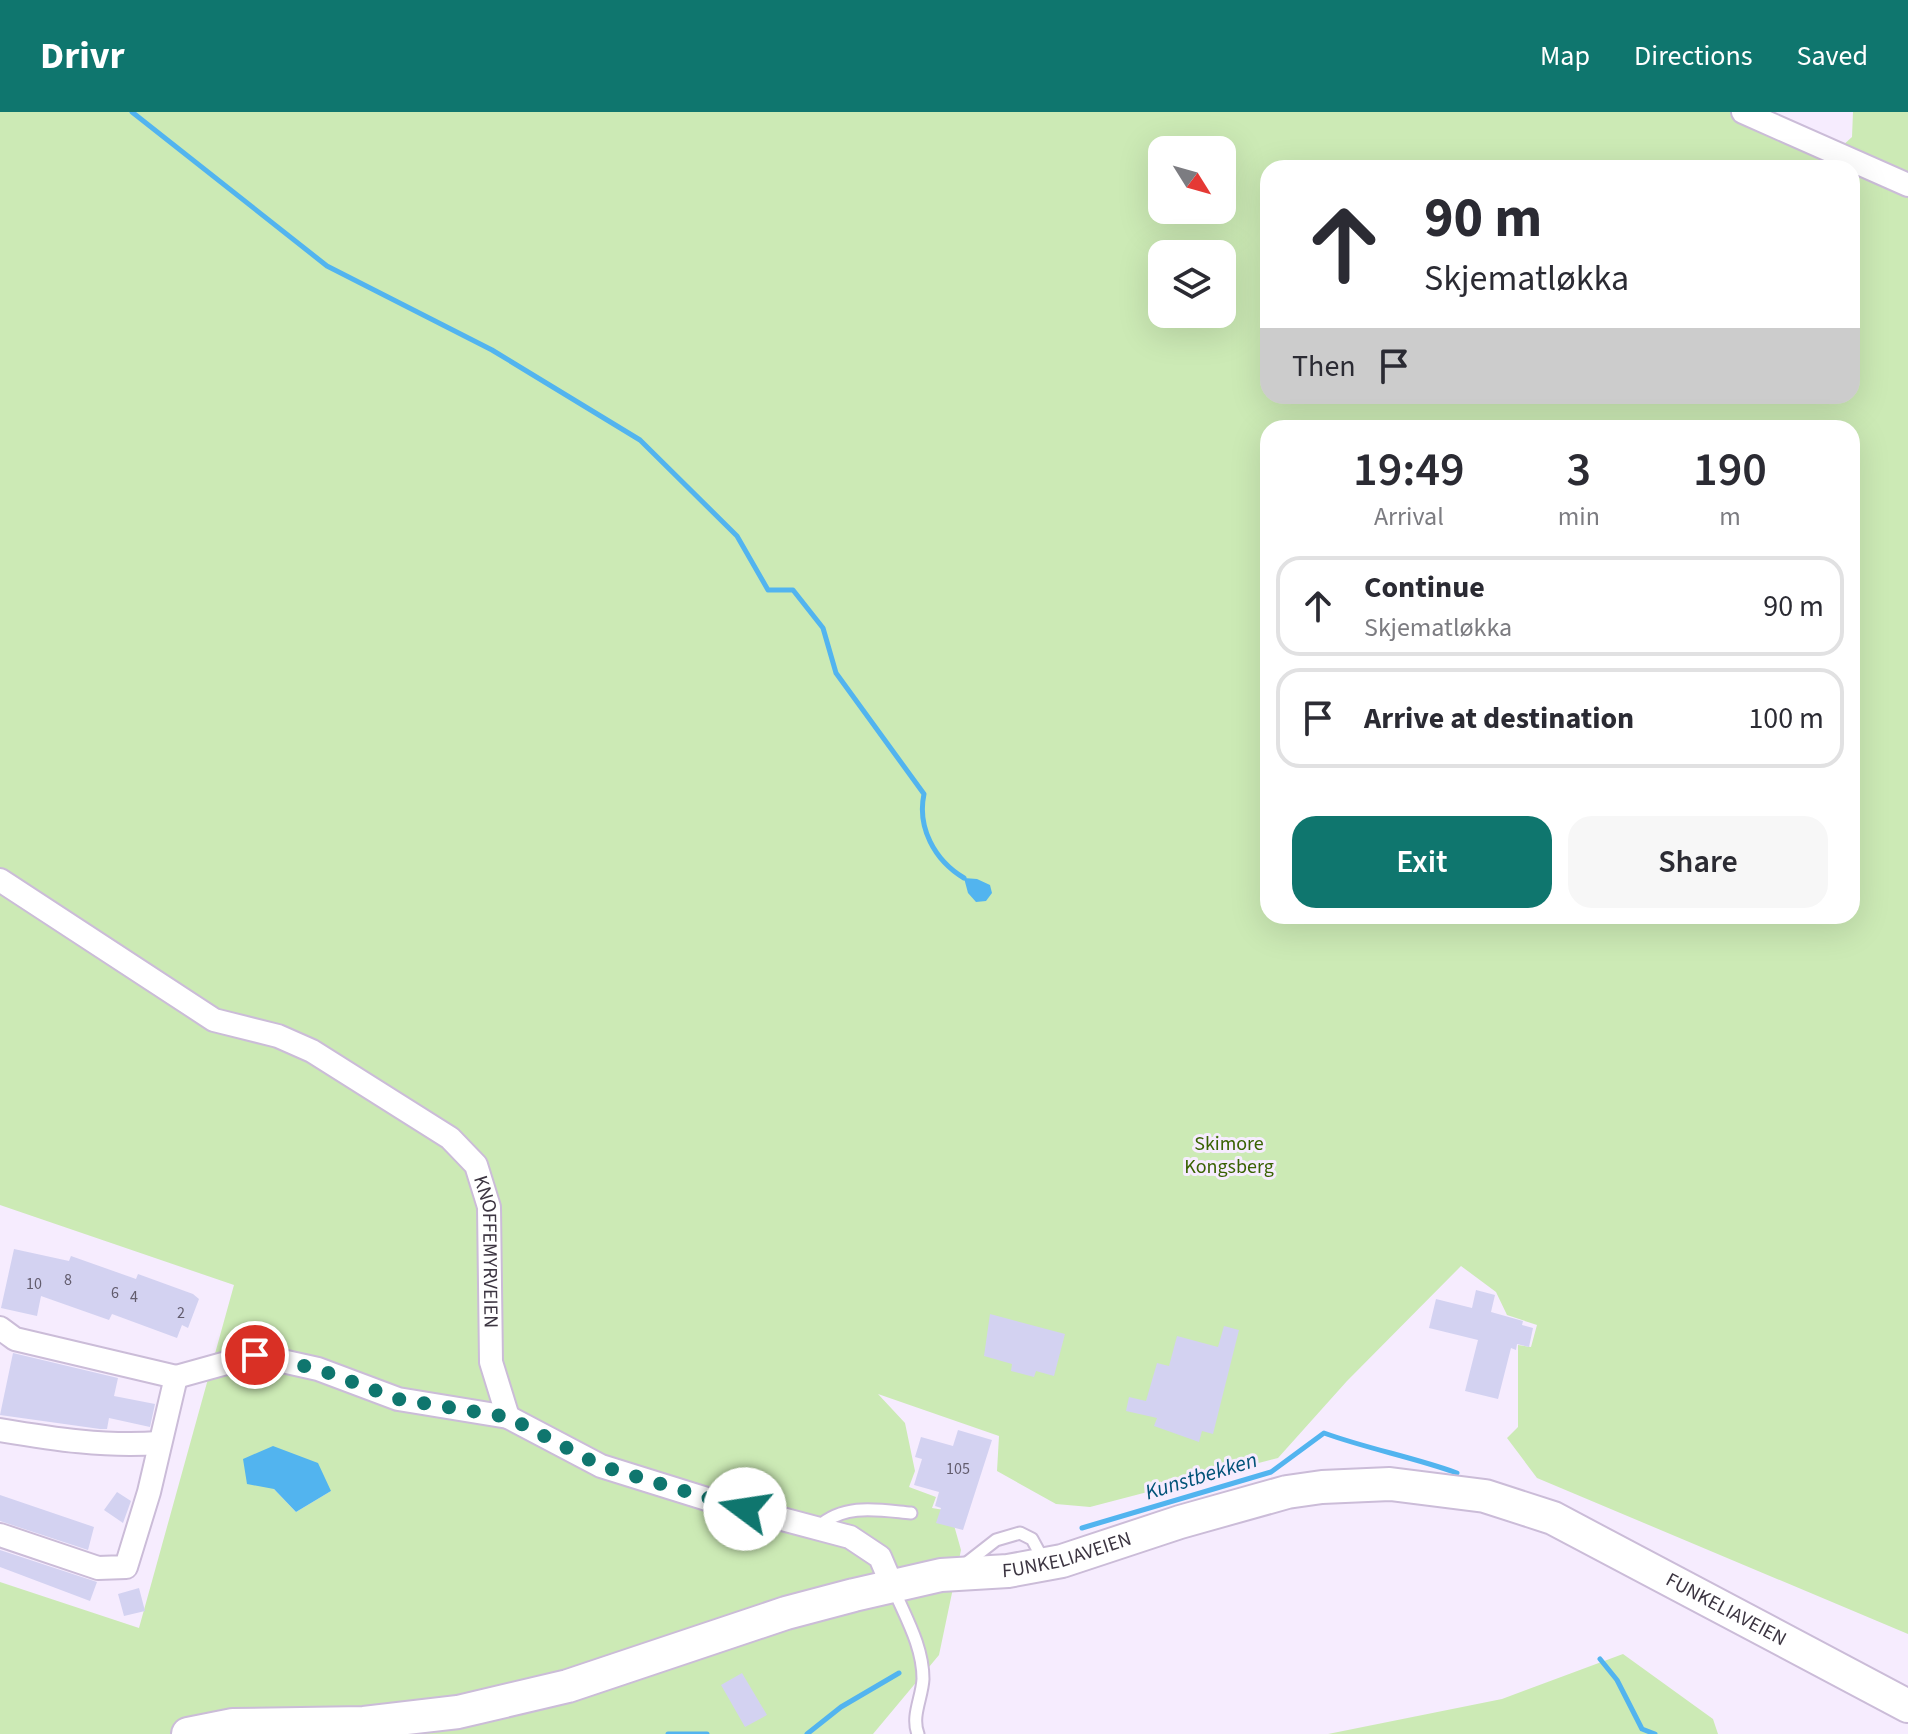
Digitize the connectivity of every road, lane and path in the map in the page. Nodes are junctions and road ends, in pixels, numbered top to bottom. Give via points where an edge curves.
1 (1743, 112) edge
2 (1851, 160) edge
3 (1860, 164) edge
4 (1908, 185) edge
5 (0, 880) edge
6 (0, 1328) edge
7 (176, 1377) junction
8 (508, 1417) junction
9 (0, 1430) edge
10 (159, 1443) junction
11 (911, 1513) dead end
12 (818, 1527) junction
13 (0, 1535) edge
14 (892, 1585) junction
15 (1908, 1706) edge
16 (351, 1729) edge
17 (188, 1734) edge
18 (918, 1734) edge

1 - 2 street
3 - 4 street
5 - 8 street, KNOFFEMYRVEIEN via 214,1020 278,1036 312,1051 450,1138 476,1165 489,1207 491,1362
6 - 7 street via 15,1339
7 - 8 street via 255,1355 318,1369 398,1399
7 - 10 street
8 - 12 street via 601,1466
9 - 10 street via 77,1443
10 - 13 street via 126,1567 98,1568
11 - 12 lane via 847,1511
12 - 14 street via 874,1551
14 - 15 street, FUNKELIAVEIEN via 1046,1565 1287,1492 1390,1484 1461,1492 1529,1508 1576,1528
14 - 16 street, FUNKELIAVEIEN via 786,1613 511,1701
14 - 18 lane via 921,1654 923,1681 914,1725
16 - 17 street, FUNKELIAVEIEN via 233,1725

